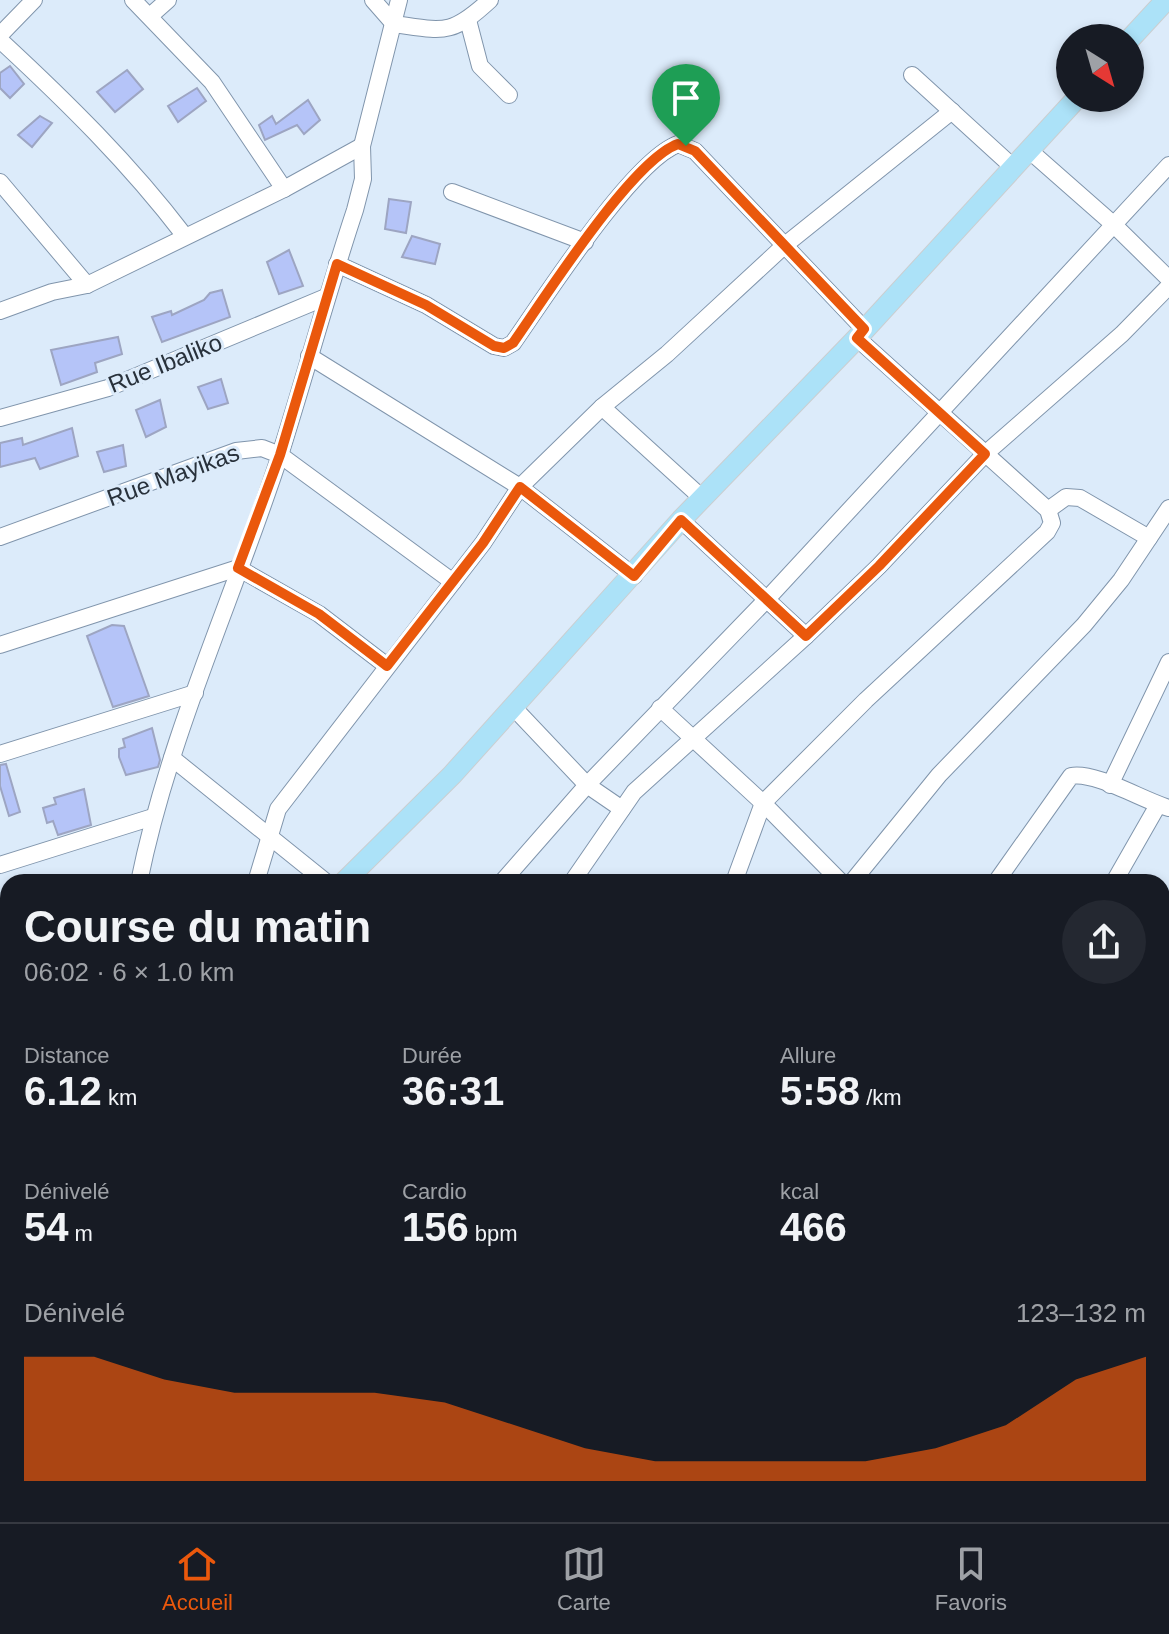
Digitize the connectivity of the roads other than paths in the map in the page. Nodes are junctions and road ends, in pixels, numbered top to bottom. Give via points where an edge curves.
1 (34, 0) edge
2 (133, 0) edge
3 (168, 0) edge
4 (373, 0) edge
5 (399, 0) edge
6 (490, 0) edge
7 (1166, 0) edge
8 (150, 16) junction
9 (468, 20) junction
10 (394, 24) junction
11 (1144, 24) edge
12 (0, 37) edge
13 (912, 75) dead end
14 (509, 95) dead end
15 (952, 111) junction
16 (1065, 112) edge
17 (362, 146) junction
18 (1030, 151) junction
19 (1169, 165) edge
20 (1014, 168) junction
21 (0, 182) edge
22 (284, 189) junction
23 (452, 192) dead end
24 (1113, 224) junction
25 (184, 235) junction
26 (585, 242) junction
27 (785, 245) junction
28 (337, 264) junction
29 (1169, 279) edge
30 (87, 285) junction
31 (1169, 286) edge
32 (326, 297) junction
33 (0, 311) edge
34 (860, 334) junction
35 (309, 356) junction
36 (602, 407) junction
37 (940, 411) junction
38 (0, 418) edge
39 (985, 454) junction
40 (280, 455) junction
41 (520, 487) junction
42 (702, 498) junction
43 (1169, 508) edge
44 (1048, 510) junction
45 (681, 520) junction
46 (0, 537) edge
47 (1149, 538) junction
48 (238, 568) junction
49 (634, 576) junction
50 (453, 582) junction
51 (768, 598) junction
52 (806, 636) junction
53 (0, 645) edge
54 (1169, 662) edge
55 (387, 666) junction
56 (195, 693) junction
57 (514, 708) junction
58 (660, 708) junction
59 (694, 739) junction
60 (0, 754) edge
61 (172, 758) junction
62 (587, 785) junction
63 (1110, 785) junction
64 (763, 803) junction
65 (1163, 807) edge
66 (622, 809) junction
67 (153, 817) junction
68 (268, 836) junction
69 (0, 865) edge
70 (141, 874) edge
71 (258, 874) edge
72 (316, 874) edge
73 (352, 874) edge
74 (509, 874) edge
75 (577, 874) edge
76 (737, 874) edge
77 (833, 874) edge
78 (859, 874) edge
79 (1001, 874) edge
80 (1119, 874) edge

1 - 12 street
2 - 8 street
3 - 8 street
4 - 10 street
5 - 10 street
6 - 9 street
7 - 11 main road
8 - 22 street via 212,82
9 - 10 street via 441,30
9 - 14 street via 482,71
10 - 17 street
12 - 25 street via 139,176
13 - 15 street
15 - 20 street
15 - 27 street
16 - 18 main road
17 - 22 street
17 - 28 street via 363,179
18 - 20 main road
18 - 24 street
19 - 24 street
20 - 34 main road
21 - 30 street
22 - 25 street
23 - 26 street
24 - 29 street
24 - 37 street
25 - 30 street
26 - 27 street via 657,155 678,144 695,151
26 - 28 street via 513,343 504,348
27 - 34 street
27 - 36 street
28 - 32 street
30 - 33 street
31 - 39 street
32 - 35 street
32 - 38 street, Rue Ibaliko via 108,388
34 - 37 street
34 - 42 main road
35 - 40 street
35 - 41 street
36 - 41 street
36 - 42 street
37 - 39 street
37 - 51 street
39 - 44 street
39 - 52 street
40 - 46 street, Rue Mayikas via 249,447
40 - 48 street
40 - 50 street, Rue Mayikas
41 - 49 street
41 - 50 street
42 - 45 main road
43 - 47 street
44 - 47 street via 1066,497 1080,498
44 - 64 street via 1052,523 1047,532
45 - 49 main road
45 - 51 street
47 - 78 street via 1084,625 939,775
48 - 53 street
48 - 55 street via 319,614
48 - 56 street
49 - 57 main road
50 - 55 street
51 - 52 street
51 - 58 street
52 - 59 street
54 - 63 street
55 - 68 street via 278,809
56 - 60 street
56 - 61 street
57 - 62 street
57 - 73 main road
58 - 59 street
58 - 62 street
59 - 64 street
59 - 66 street
61 - 67 street
61 - 68 street
62 - 66 street
62 - 74 street
63 - 65 street
63 - 79 street via 1076,774 1066,779
64 - 76 street
64 - 77 street
65 - 80 street
66 - 75 street
67 - 69 street
67 - 70 street
68 - 71 street
68 - 72 street

